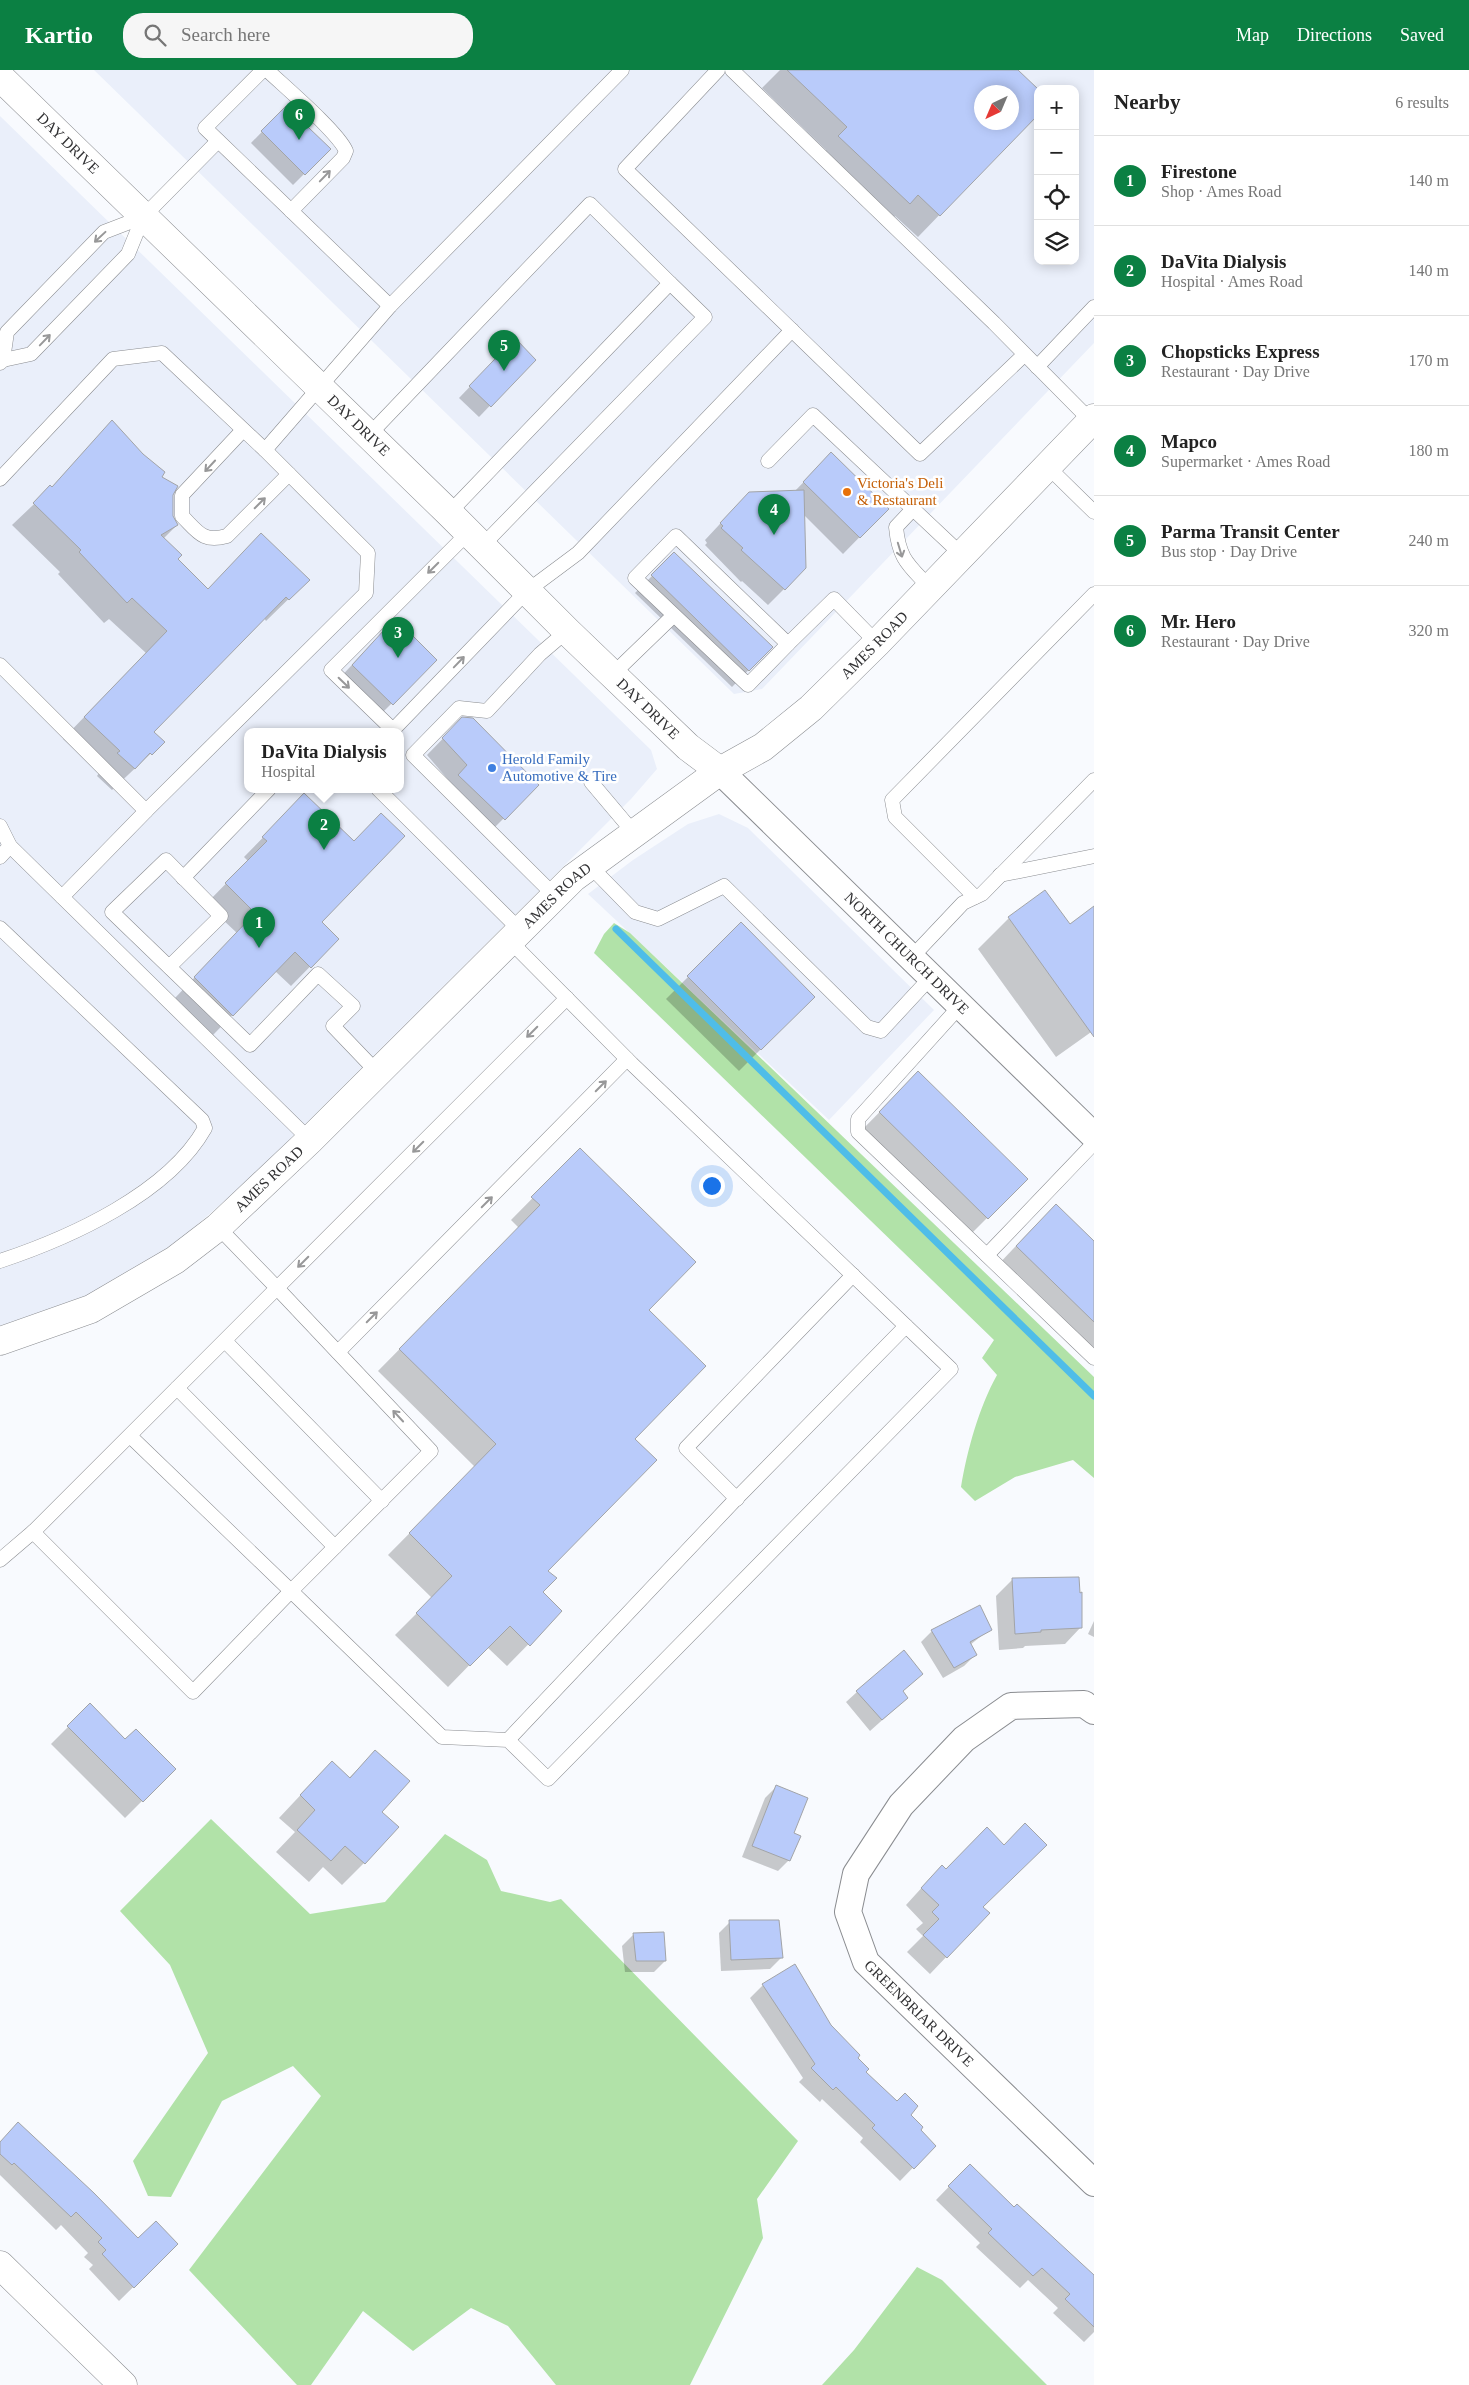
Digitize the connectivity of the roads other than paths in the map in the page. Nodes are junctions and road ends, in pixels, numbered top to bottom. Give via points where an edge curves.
1 (263, 70) edge
2 (267, 70) edge
3 (622, 70) edge
4 (718, 70) edge
5 (732, 70) edge
6 (0, 77) edge
7 (218, 141) junction
8 (291, 211) junction
9 (143, 217) junction
10 (670, 283) junction
11 (390, 306) junction
12 (1094, 307) edge
13 (792, 330) junction
14 (1024, 355) junction
15 (1, 361) edge
16 (1036, 367) junction
17 (320, 388) junction
18 (1092, 420) edge
19 (243, 430) junction
20 (368, 436) junction
21 (265, 450) junction
22 (768, 461) dead end
23 (1047, 466) junction
24 (289, 474) junction
25 (0, 479) edge
26 (913, 509) junction
27 (1094, 512) edge
28 (449, 513) junction
29 (474, 540) junction
30 (962, 555) junction
31 (930, 588) junction
32 (527, 591) junction
33 (1094, 594) edge
34 (674, 615) junction
35 (566, 631) junction
36 (877, 643) junction
37 (788, 644) junction
38 (0, 665) edge
39 (613, 674) junction
40 (391, 728) edge
41 (395, 728) edge
42 (720, 771) junction
43 (1094, 780) edge
44 (591, 782) dead end
45 (266, 793) edge
46 (382, 793) edge
47 (146, 811) junction
48 (0, 826) edge
49 (634, 834) junction
50 (10, 846) junction
51 (1094, 856) edge
52 (0, 857) edge
53 (590, 866) junction
54 (1000, 875) junction
55 (183, 878) junction
56 (555, 896) junction
57 (62, 897) junction
58 (975, 897) junction
59 (0, 928) edge
60 (515, 936) junction
61 (912, 958) junction
62 (170, 967) junction
63 (931, 977) junction
64 (567, 998) junction
65 (960, 1006) junction
66 (627, 1059) junction
67 (377, 1072) junction
68 (1094, 1136) edge
69 (310, 1140) junction
70 (1094, 1143) edge
71 (218, 1226) junction
72 (987, 1255) junction
73 (0, 1261) edge
74 (852, 1275) junction
75 (277, 1288) junction
76 (906, 1326) junction
77 (0, 1341) edge
78 (225, 1341) junction
79 (338, 1352) junction
80 (1094, 1358) edge
81 (177, 1388) junction
82 (130, 1436) junction
83 (737, 1499) junction
84 (382, 1501) junction
85 (34, 1531) junction
86 (335, 1547) junction
87 (0, 1560) edge
88 (291, 1591) junction
89 (1094, 1710) edge
90 (508, 1740) junction
91 (1094, 2183) edge
92 (0, 2265) edge
93 (123, 2385) edge

1 - 7 lane via 205,128
8 -> 2 lane via 343,158 346,151 343,144
3 - 11 lane
4 - 13 lane via 625,169
5 - 14 lane
6 - 9 street, DAY DRIVE
7 - 8 lane
7 - 9 lane
8 - 11 lane
15 -> 9 lane via 31,354 128,254
9 -> 15 lane via 104,232 7,332
9 - 17 street, DAY DRIVE
10 - 20 lane via 590,204
10 - 28 lane
10 - 29 lane via 705,317
11 - 17 lane
12 - 16 lane
13 - 14 lane via 920,454
13 - 32 lane via 578,553
14 - 16 lane
16 - 18 lane
17 - 20 street, DAY DRIVE
17 - 21 lane
18 - 23 street, AMES ROAD
19 - 21 lane
19 -> 24 lane via 182,495 182,516 205,538 227,536
19 - 25 lane via 162,354 112,359
20 - 28 street, DAY DRIVE
21 - 24 lane
22 - 26 lane via 814,415
23 - 27 lane
23 - 30 street, AMES ROAD
24 - 47 lane via 368,553 366,594
26 - 30 lane
26 -> 31 lane via 896,527 897,541 902,558
28 - 29 street, DAY DRIVE
29 - 32 street, DAY DRIVE
29 -> 40 lane via 331,670
30 - 31 street, AMES ROAD
31 - 36 street, AMES ROAD
32 - 35 street, DAY DRIVE
41 -> 32 lane
33 - 58 lane via 892,800 894,817
34 - 37 lane via 748,685
34 - 37 lane via 635,578 676,536
34 - 39 lane
35 - 39 street, DAY DRIVE
35 - 56 lane via 487,711 459,708 413,755
36 - 37 lane via 834,599
36 - 42 street, AMES ROAD via 811,708 763,747
38 - 47 lane
39 - 42 street, DAY DRIVE via 688,747
42 - 49 street, AMES ROAD
42 - 61 street, NORTH CHURCH DRIVE
43 - 54 lane
44 - 49 lane
45 - 55 lane
46 - 60 lane
47 - 57 lane
48 - 50 lane
49 - 53 street, AMES ROAD
50 - 52 lane
50 - 57 lane
51 - 54 lane
53 - 56 street, AMES ROAD
53 - 63 lane via 635,912 658,919 724,886 867,1027 881,1031
54 - 58 lane
55 - 62 lane via 221,916
55 - 62 lane via 166,860 112,912
56 - 60 street, AMES ROAD
57 - 69 lane
58 - 61 lane via 963,903
59 - 73 lane via 202,1120 205,1128 197,1142 158,1181 93,1223
60 - 64 lane
60 - 67 street, AMES ROAD
61 - 63 street, NORTH CHURCH DRIVE
62 - 67 lane via 250,1044 318,974 353,1006 333,1026
63 - 65 street, NORTH CHURCH DRIVE
64 - 66 lane
64 -> 75 lane
65 - 68 street, NORTH CHURCH DRIVE
65 - 72 lane via 858,1118 858,1132
66 - 74 lane
79 -> 66 lane
67 - 69 street, AMES ROAD
69 - 71 street, AMES ROAD
70 - 72 lane
71 - 75 lane
71 - 77 street, AMES ROAD via 175,1260 90,1309
72 - 80 lane
74 - 76 lane
74 - 83 lane via 686,1448
75 - 78 lane
75 - 79 lane
76 - 83 lane
76 - 90 lane via 951,1369 548,1779
78 - 81 lane
78 - 84 lane
84 -> 79 lane via 431,1451
81 - 82 lane
81 - 86 lane
82 - 85 lane
82 - 88 lane
83 - 90 lane
84 - 86 lane
85 - 87 lane
85 - 88 lane via 193,1692
86 - 88 lane
88 - 90 lane via 442,1738
89 - 91 street, GREENBRIAR DRIVE via 1084,1704 1012,1706 964,1740 901,1805 856,1874 848,1912 866,1962
92 - 93 street

